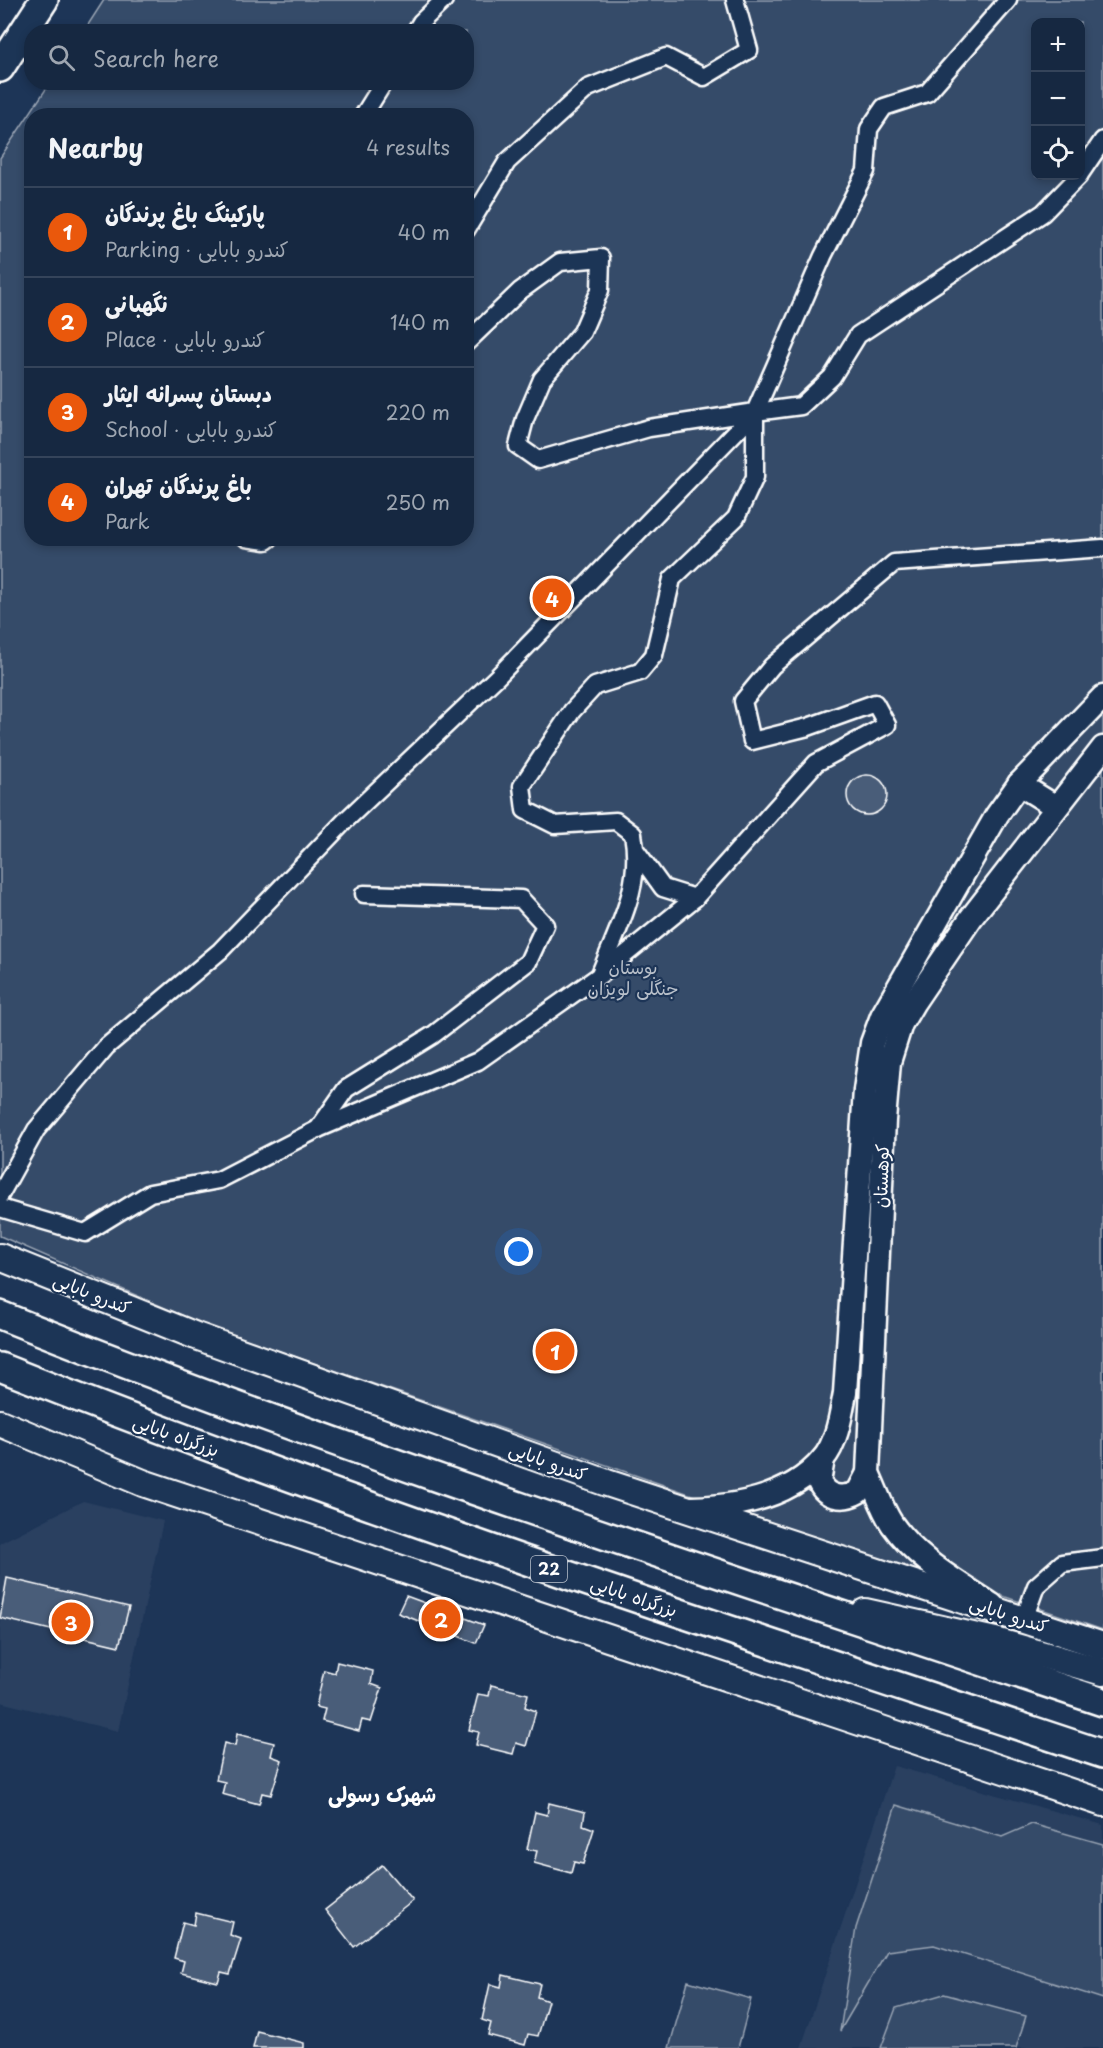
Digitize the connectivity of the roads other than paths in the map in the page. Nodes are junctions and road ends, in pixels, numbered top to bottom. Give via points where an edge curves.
1 (44, 0) edge
2 (444, 0) edge
3 (735, 0) edge
4 (1008, 0) edge
5 (28, 24) edge
6 (420, 24) edge
7 (24, 31) edge
8 (0, 68) edge
9 (379, 90) edge
10 (368, 108) edge
11 (1103, 140) edge
12 (1085, 167) edge
13 (1075, 180) edge
14 (474, 217) edge
15 (474, 335) edge
16 (755, 412) junction
17 (1103, 548) edge
18 (1103, 697) edge
19 (1103, 748) edge
20 (1019, 784) junction
21 (1056, 807) junction
22 (637, 852) junction
23 (364, 894) dead end
24 (695, 898) junction
25 (600, 975) junction
26 (318, 1130) junction
27 (0, 1195) edge
28 (0, 1208) edge
29 (0, 1257) edge
30 (0, 1315) edge
31 (0, 1367) edge
32 (0, 1423) edge
33 (823, 1459) junction
34 (868, 1473) junction
35 (688, 1509) junction
36 (1103, 1558) edge
37 (782, 1594) junction
38 (1013, 1616) junction
39 (1103, 1646) edge
40 (1103, 1672) edge
41 (1103, 1702) edge
42 (1103, 1754) edge
43 (1103, 1803) edge

1 - 5 highway
2 - 6 street
3 - 14 street via 749,50 704,77 666,57 588,88 507,162
4 - 16 street via 927,93 884,107 869,129 866,171 823,256
7 - 8 highway
9 - 10 street
11 - 12 street
13 - 16 street via 1043,213 858,335 832,377 801,406
15 - 16 street via 520,291 560,262 601,258 600,290 582,332 542,380 518,446 538,460 649,428
16 - 22 street via 755,477 736,518 672,579 654,655 640,672 595,686 572,711 522,786 525,810 555,825 616,821 633,834
16 - 27 street via 497,677 345,821 220,951 106,1047 36,1130
17 - 24 street via 894,563 772,666 743,701 752,741 808,727 875,703 887,725 816,763
18 - 20 main road, کوهستان
19 - 21 main road, کوهستان
20 - 21 main road
20 - 33 main road, کوهستان via 997,815 882,1016 872,1043 859,1165 845,1394 836,1430
21 - 34 main road, کوهستان via 971,918 914,1002 901,1024 889,1062
22 - 24 street via 663,888
22 - 25 street via 635,882
23 - 26 street via 521,899 545,925 528,962 433,1035 346,1089
24 - 25 street
25 - 26 street via 478,1061
26 - 28 street via 219,1180 150,1193 85,1233
29 - 35 main road, کندرو بابایی via 196,1336
30 - 37 highway via 179,1387
31 - 42 highway, بزرگراه بابایی / 22 via 161,1431 534,1564
32 - 43 main road via 143,1483
33 - 34 main road via 819,1482 834,1496 858,1492
33 - 35 main road, کوهستان via 795,1481 762,1498
34 - 38 main road, کوهستان via 890,1522 921,1557
35 - 38 main road, کندرو بابایی
36 - 38 street via 1062,1563 1036,1586
37 - 40 main road via 995,1641
37 - 41 highway
38 - 39 main road, کندرو بابایی

